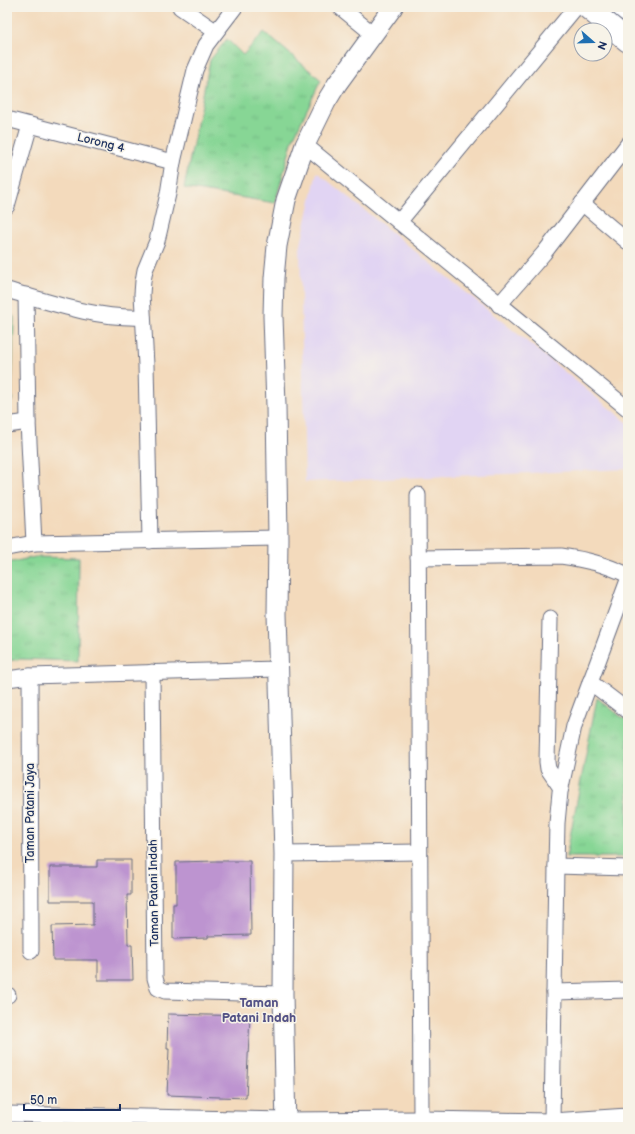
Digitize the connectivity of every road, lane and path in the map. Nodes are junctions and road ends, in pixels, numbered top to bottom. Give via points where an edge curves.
1 (180, 7) edge
2 (235, 7) edge
3 (340, 7) edge
4 (393, 7) edge
5 (576, 7) edge
6 (587, 7) edge
7 (623, 7) edge
8 (628, 11) edge
9 (216, 31) junction
10 (373, 34) junction
11 (628, 41) edge
12 (7, 119) edge
13 (30, 125) junction
14 (628, 144) edge
15 (305, 145) junction
16 (173, 162) junction
17 (582, 203) junction
18 (7, 206) edge
19 (400, 222) junction
20 (628, 242) edge
21 (7, 290) edge
22 (26, 295) junction
23 (499, 305) junction
24 (143, 317) junction
25 (628, 409) edge
26 (28, 422) junction
27 (7, 425) edge
28 (418, 495) dead end
29 (278, 538) junction
30 (150, 541) junction
31 (34, 543) junction
32 (7, 548) edge
33 (418, 558) junction
34 (628, 575) edge
35 (628, 580) edge
36 (550, 619) dead end
37 (278, 669) junction
38 (152, 672) junction
39 (30, 676) junction
40 (7, 679) edge
41 (590, 682) junction
42 (628, 712) edge
43 (561, 788) junction
44 (419, 852) junction
45 (284, 854) junction
46 (556, 866) junction
47 (628, 868) edge
48 (31, 951) dead end
49 (628, 990) edge
50 (554, 992) junction
51 (282, 994) junction
52 (7, 1114) edge
53 (628, 1116) edge
54 (421, 1119) junction
55 (552, 1121) junction
56 (286, 1124) edge

1 - 9 street
2 - 9 street
3 - 10 street
4 - 10 street
5 - 19 street
6 - 11 main road
7 - 8 main road
9 - 16 street via 206,45 195,70
10 - 15 street via 326,102
12 - 13 street, Lorong 4
13 - 16 street, Lorong 4
13 - 18 street
14 - 17 street
15 - 19 street
15 - 29 street via 286,200 274,278 272,316
16 - 24 street via 157,241 145,270
17 - 20 street
17 - 23 street via 544,253
19 - 23 street
21 - 22 street
22 - 24 street via 106,316
22 - 26 street
23 - 25 street
24 - 30 street
26 - 27 street
26 - 31 street
28 - 33 street
29 - 30 street
29 - 37 street
30 - 31 street
31 - 32 street
33 - 34 street via 561,556 606,565
33 - 44 street
35 - 41 street
36 - 43 street via 547,762 551,775
37 - 38 street
37 - 45 street
38 - 39 street
38 - 51 street, Taman Patani Indah via 155,978 158,988 166,991
39 - 40 street
39 - 48 street, Taman Patani Jaya
41 - 42 street
41 - 43 street via 574,726
43 - 46 street
44 - 45 street
44 - 54 street
45 - 51 street
46 - 47 street
46 - 50 street
49 - 50 street
50 - 55 street
51 - 56 street
52 - 56 street
53 - 55 street
54 - 55 street
54 - 56 street

